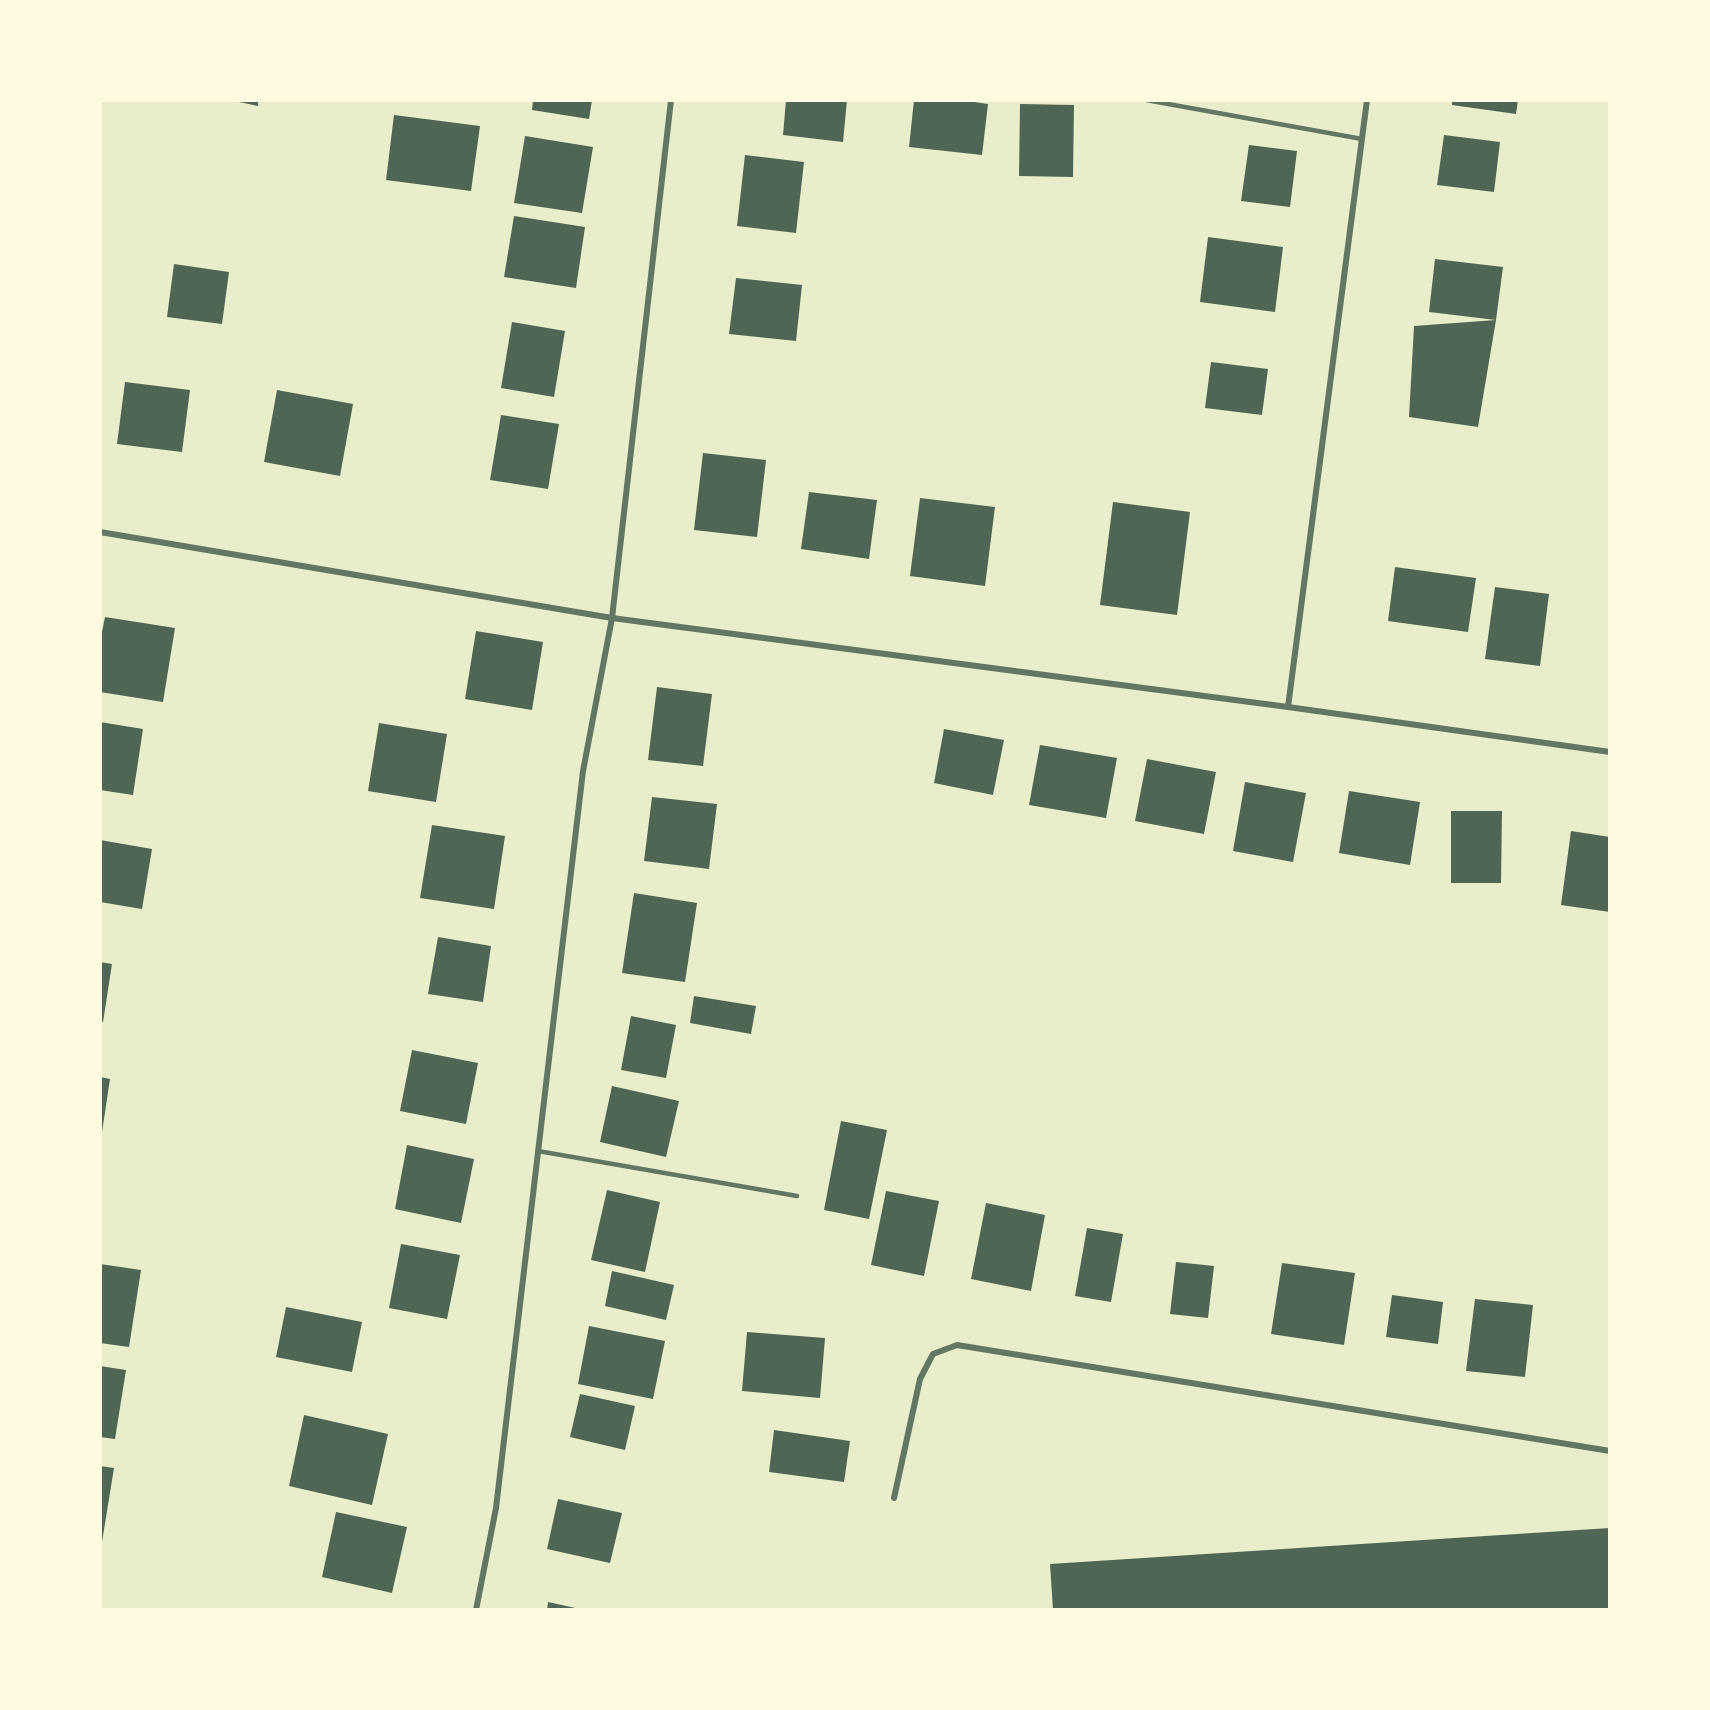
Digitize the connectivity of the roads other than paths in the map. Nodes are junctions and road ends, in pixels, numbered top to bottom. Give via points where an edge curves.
1 (671, 100) edge
2 (1146, 100) edge
3 (1367, 100) edge
4 (1362, 139) junction
5 (100, 532) edge
6 (612, 618) junction
7 (1288, 707) junction
8 (1610, 752) edge
9 (538, 1151) junction
10 (797, 1196) dead end
11 (1610, 1451) edge
12 (894, 1498) dead end
13 (476, 1610) edge

1 - 6 street
2 - 4 lane
3 - 4 street
4 - 7 street
5 - 6 street
6 - 7 street
6 - 9 street via 583,771
7 - 8 street
9 - 10 lane
9 - 13 street via 495,1508
11 - 12 street via 957,1345 933,1354 920,1379

